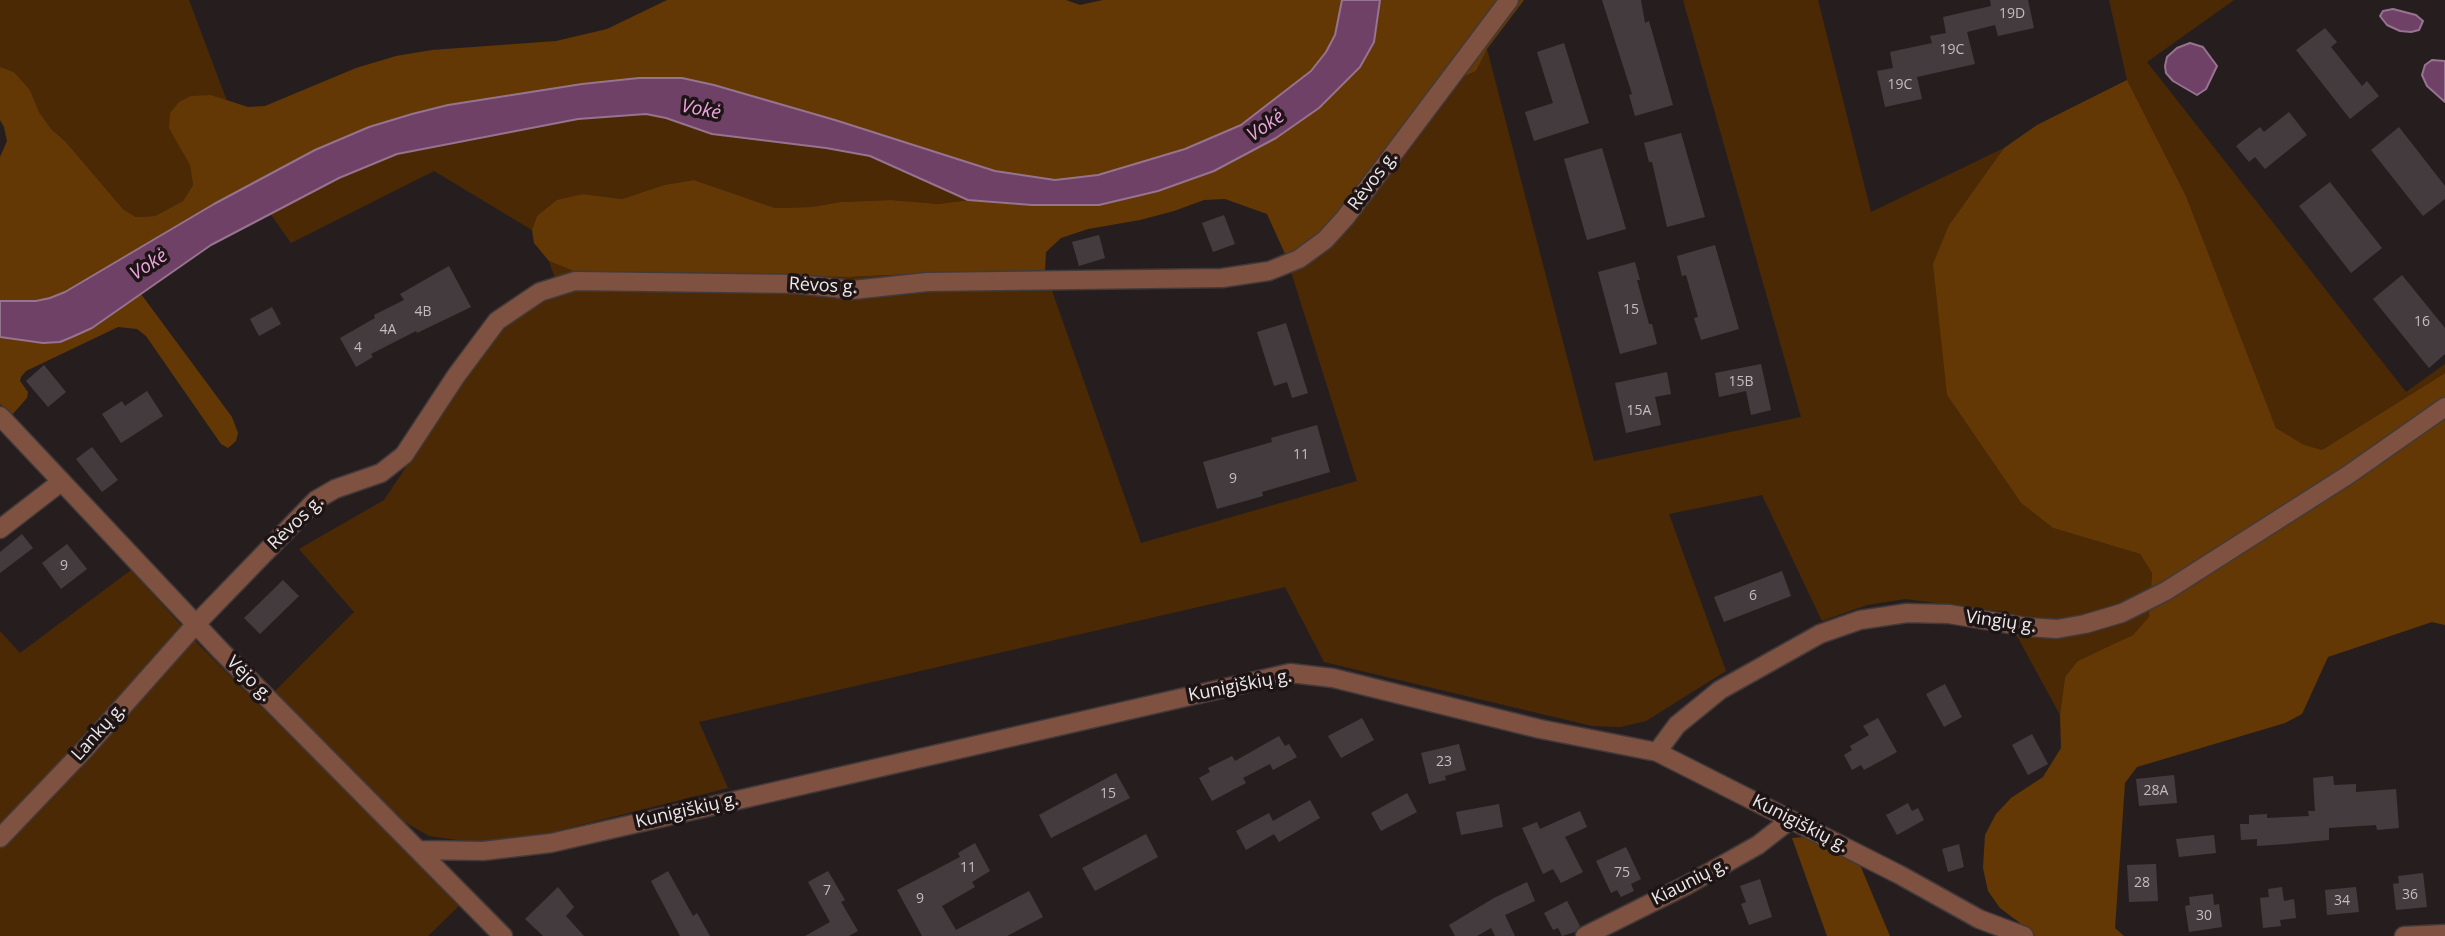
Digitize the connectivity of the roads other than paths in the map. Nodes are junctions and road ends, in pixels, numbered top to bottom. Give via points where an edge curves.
1 (1509, 0) edge
2 (2445, 407) edge
3 (0, 416) edge
4 (61, 482) junction
5 (0, 529) edge
6 (196, 624) junction
7 (1657, 752) junction
8 (1790, 820) junction
9 (0, 838) edge
10 (420, 850) junction
11 (2445, 934) edge
12 (503, 936) edge
13 (1585, 936) edge
14 (2024, 936) edge
15 (2404, 936) edge

1 - 6 street, Rėvos g. via 1345,218 1298,259 1269,271 1222,278 927,282 853,290 796,284 575,281 540,292 497,321 404,455 381,473 316,500
2 - 7 street, Vingių g. via 2348,475 2166,591 2122,613 2057,629 1949,614 1906,613 1860,620 1821,634 1720,690 1677,725
3 - 4 street, Vėjo g.
4 - 5 street
4 - 6 street, Vėjo g.
6 - 9 street, Lankų g.
6 - 10 street, Vėjo g.
7 - 8 street, Kunigiškių g.
7 - 10 street, Kunigiškių g. via 1540,729 1333,678 1290,673 551,843 483,851
8 - 13 street, Kiaunių g. via 1758,845
8 - 14 street, Kunigiškių g. via 1979,919
10 - 12 street, Vėjo g.
11 - 15 street

